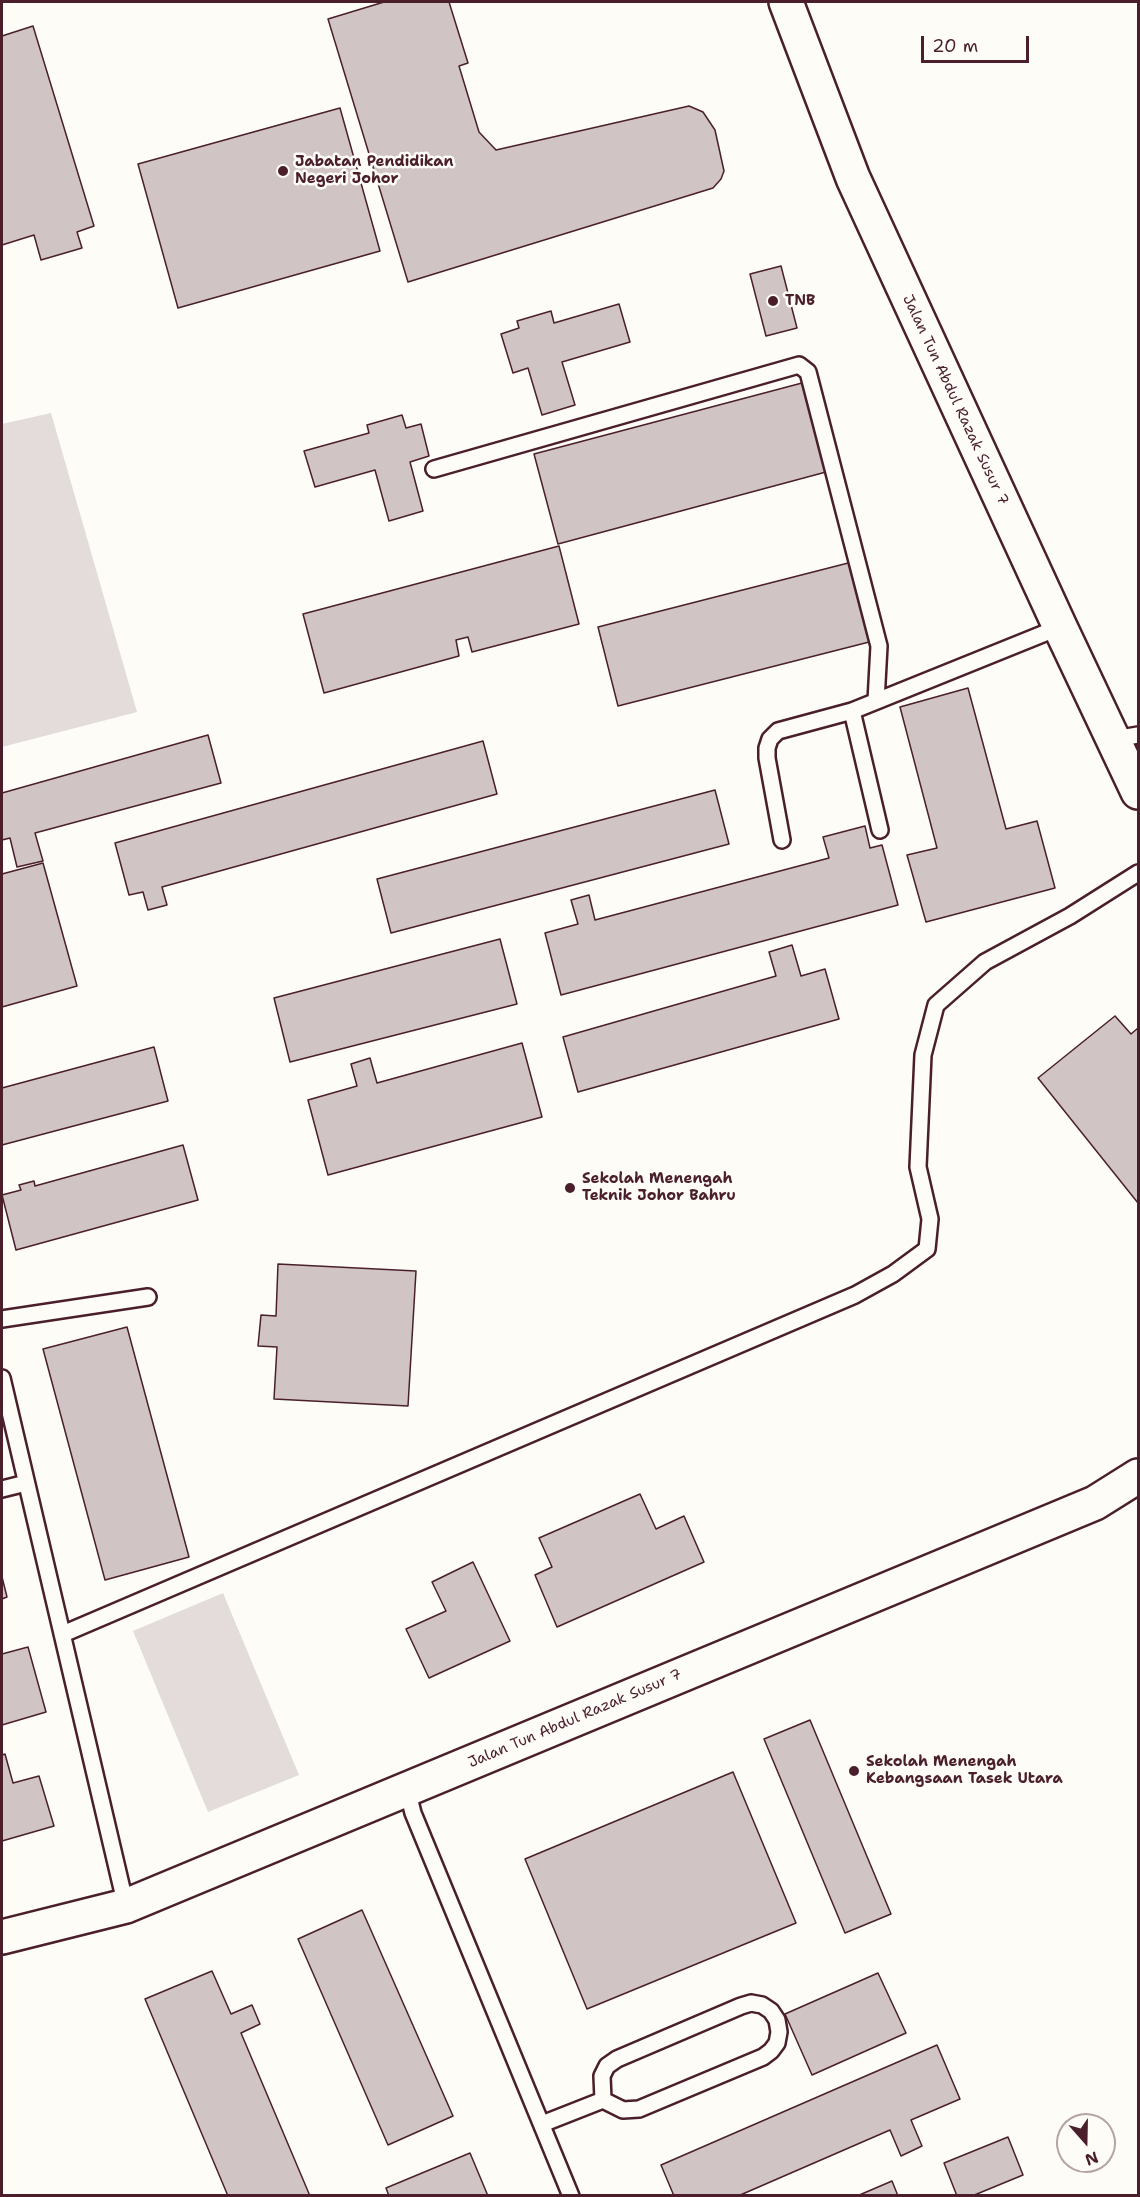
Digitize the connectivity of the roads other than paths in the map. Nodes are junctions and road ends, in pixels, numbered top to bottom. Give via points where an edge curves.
1 (786, 2) edge
2 (434, 469) dead end
3 (1060, 627) junction
4 (876, 701) junction
5 (852, 711) junction
6 (1126, 737) edge
7 (1138, 792) edge
8 (880, 830) dead end
9 (782, 840) dead end
10 (1138, 873) edge
11 (148, 1297) dead end
12 (2, 1319) edge
13 (2, 1378) edge
14 (1138, 1476) edge
15 (26, 1483) junction
16 (2, 1489) edge
17 (63, 1634) junction
18 (407, 1789) junction
19 (126, 1906) junction
20 (2, 1937) edge
21 (603, 2100) junction
22 (542, 2124) junction
23 (571, 2196) edge

1 - 3 street, Jalan Tun Abdul Razak Susur 7 via 853,178
2 - 4 lane via 799,365 808,372 879,646
3 - 4 lane
3 - 6 street, Jalan Tun Abdul Razak Susur 7
4 - 5 lane
5 - 8 lane
5 - 9 lane via 787,727 770,739 767,758
6 - 7 street, Jalan Tun Abdul Razak Susur 7
10 - 17 lane via 985,962 936,1005 923,1055 918,1167 930,1219 927,1249 893,1274 855,1295
11 - 12 lane
13 - 15 lane
14 - 18 street, Jalan Tun Abdul Razak Susur 7 via 1095,1503
15 - 16 lane
15 - 17 lane
17 - 19 lane
18 - 19 street, Jalan Tun Abdul Razak Susur 7
18 - 22 lane via 413,1813
19 - 20 street, Jalan Tun Abdul Razak Susur 7
21 - 21 lane via 602,2076 617,2059 751,2003 762,2005 777,2020 777,2043 763,2057 631,2111
21 - 22 lane
22 - 23 lane

